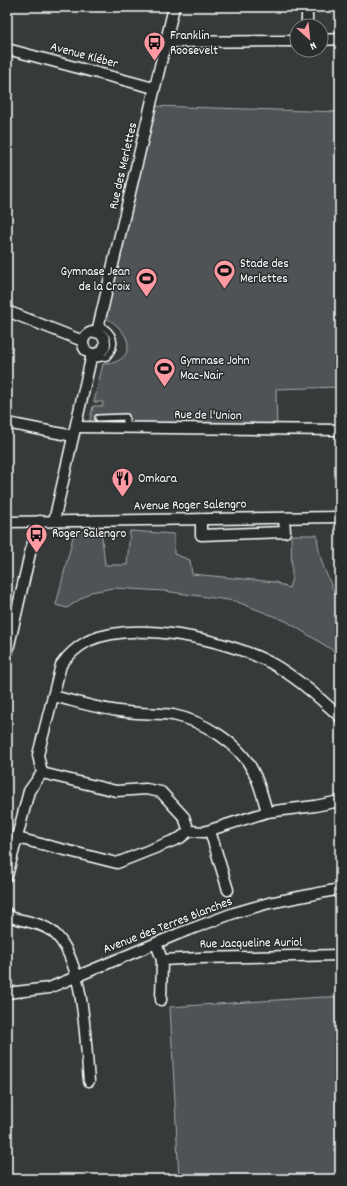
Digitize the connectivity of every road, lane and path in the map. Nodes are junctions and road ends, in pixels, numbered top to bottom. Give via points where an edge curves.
1 (174, 7) edge
2 (306, 7) edge
3 (307, 18) edge
4 (340, 39) edge
5 (329, 40) edge
6 (289, 41) edge
7 (166, 42) junction
8 (7, 49) edge
9 (154, 88) junction
10 (7, 311) edge
11 (98, 328) junction
12 (82, 341) junction
13 (92, 357) junction
14 (98, 418) dead end
15 (7, 423) edge
16 (126, 428) junction
17 (340, 430) edge
18 (74, 432) junction
19 (340, 517) edge
20 (284, 518) junction
21 (201, 519) junction
22 (40, 521) junction
23 (54, 521) junction
24 (7, 522) edge
25 (7, 654) edge
26 (53, 696) junction
27 (340, 717) edge
28 (42, 773) junction
29 (340, 801) edge
30 (267, 812) junction
31 (210, 830) junction
32 (189, 831) junction
33 (17, 838) junction
34 (7, 876) edge
35 (340, 889) edge
36 (228, 890) dead end
37 (7, 913) edge
38 (156, 943) junction
39 (340, 955) edge
40 (162, 960) junction
41 (76, 977) junction
42 (7, 993) edge
43 (161, 1000) dead end
44 (89, 1081) dead end

1 - 7 street, Rue des Merlettes
2 - 3 street
4 - 5 street
6 - 7 street
7 - 9 street, Rue des Merlettes
8 - 9 street, Avenue Kléber
9 - 11 street, Rue des Merlettes
10 - 12 street
11 - 12 street via 88,333
11 - 13 street via 105,338 105,346
12 - 13 street via 85,350
13 - 18 street
14 - 16 lane via 126,417
15 - 18 street, Rue de l'Union
16 - 17 street, Rue de l'Union
16 - 18 street, Rue de l'Union
18 - 23 street
19 - 20 street, Avenue Roger Salengro
20 - 21 street, Avenue Roger Salengro
20 - 21 street via 285,532 201,535
21 - 23 street, Avenue Roger Salengro
22 - 23 street, Avenue Roger Salengro
22 - 24 street, Avenue Roger Salengro
22 - 25 street
26 - 27 street via 61,665 86,642 123,633 166,634 229,646 270,662 292,676
26 - 28 street via 38,755
26 - 30 street via 105,709 174,716 220,735 244,757 255,775
28 - 32 street via 116,791 146,789 161,792 184,817
28 - 33 street via 29,791
29 - 30 street
30 - 31 street
31 - 32 street
31 - 36 street
32 - 33 street via 180,838 117,863
33 - 34 street
35 - 38 street, Avenue des Terres Blanches via 269,903 234,913
37 - 41 street via 10,917 43,926 53,932 62,942
38 - 40 street
38 - 41 street, Avenue des Terres Blanches
39 - 40 street, Rue Jacqueline Auriol
40 - 43 street
41 - 42 street, Avenue des Terres Blanches via 49,988
41 - 44 street via 82,998

